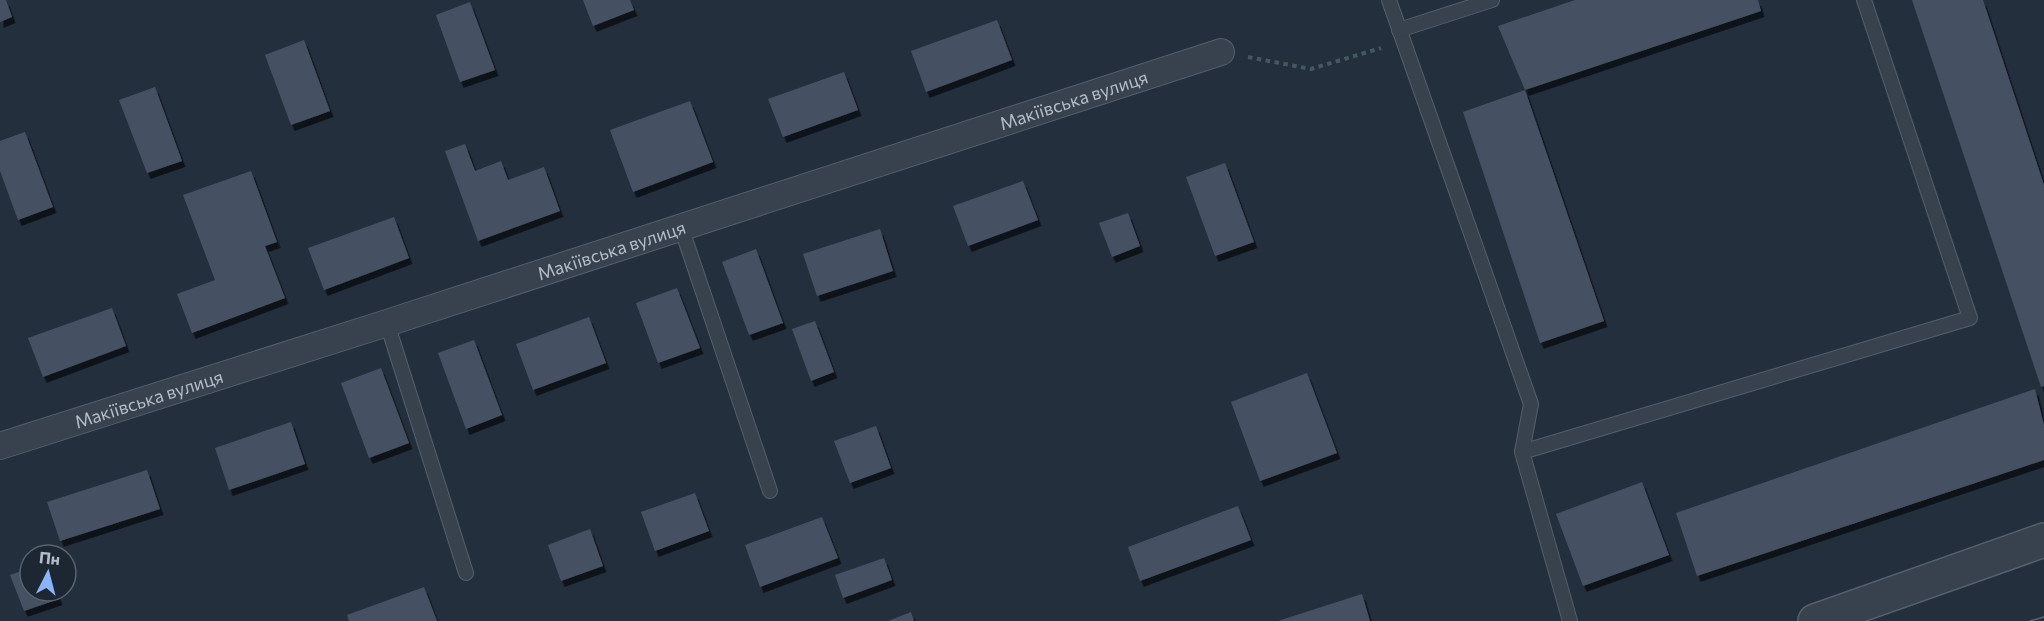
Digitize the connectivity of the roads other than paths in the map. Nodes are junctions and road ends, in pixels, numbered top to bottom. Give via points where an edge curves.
1 (1389, 0) edge
2 (1492, 0) edge
3 (1864, 0) edge
4 (1401, 36) junction
5 (1221, 51) road end
6 (681, 227) junction
7 (387, 323) junction
8 (0, 446) edge
9 (1522, 452) junction
10 (770, 491) dead end
11 (2044, 540) edge
12 (466, 573) dead end
13 (1570, 621) edge
14 (1815, 621) edge

1 - 4 lane
2 - 4 lane
3 - 9 lane via 1970,318
4 - 9 lane via 1531,404
5 - 6 street, Макіївська вулиця
6 - 7 street, Макіївська вулиця
6 - 10 lane
7 - 8 street, Макіївська вулиця
7 - 12 lane
9 - 13 lane
11 - 14 street

